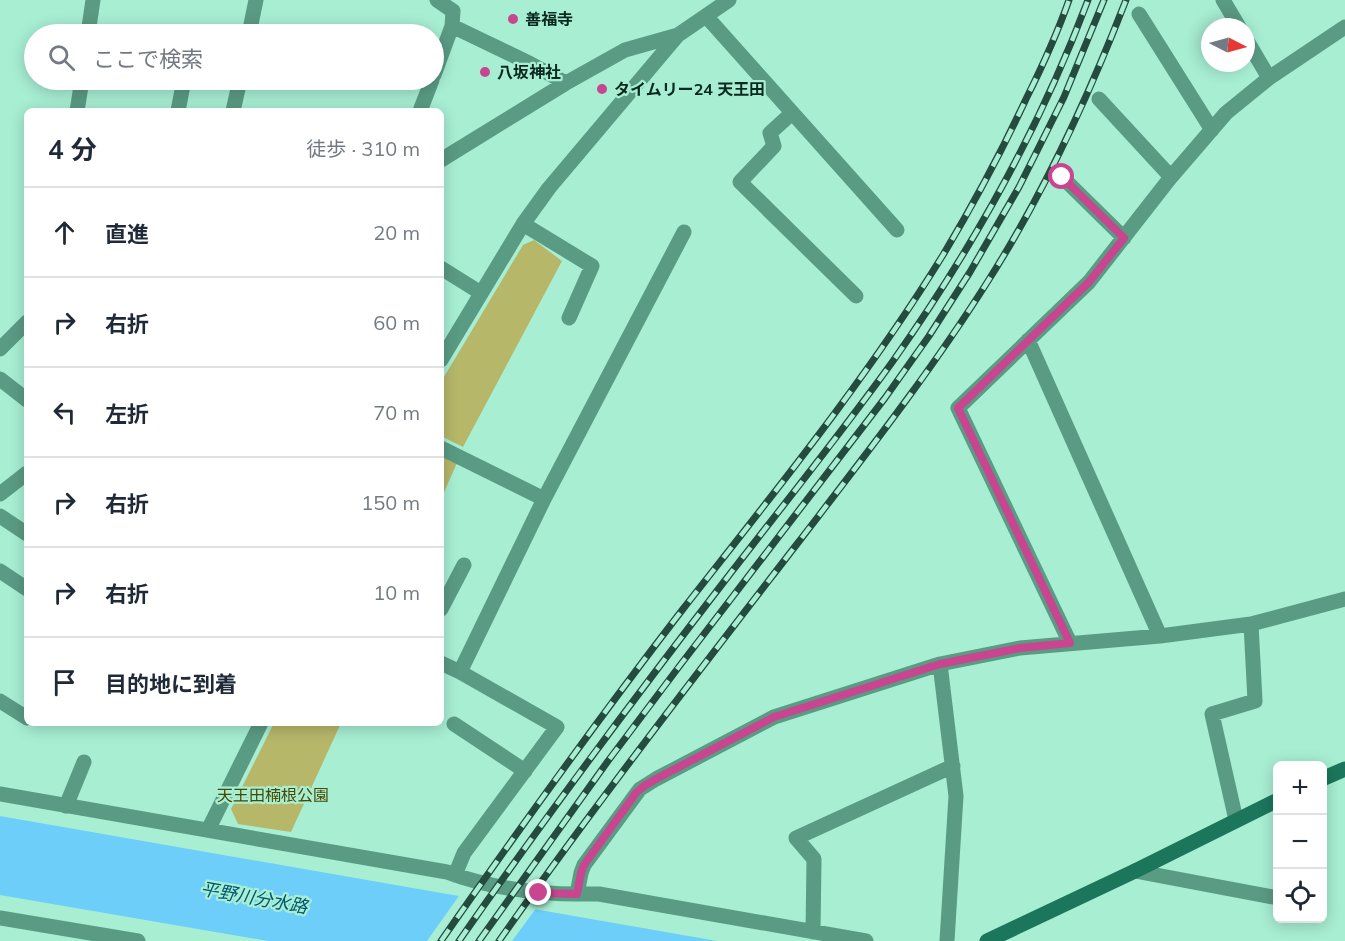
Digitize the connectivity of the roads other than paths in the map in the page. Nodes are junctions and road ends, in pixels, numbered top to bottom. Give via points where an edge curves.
1 (93, 0) edge
2 (256, 0) edge
3 (437, 0) edge
4 (729, 0) edge
5 (1223, 0) edge
6 (1138, 14) dead end
7 (706, 16) junction
8 (1234, 18) edge
9 (89, 24) edge
10 (251, 24) edge
11 (452, 27) junction
12 (1345, 27) edge
13 (678, 35) junction
14 (444, 48) edge
15 (1255, 54) edge
16 (1269, 78) junction
17 (567, 83) junction
18 (80, 90) edge
19 (182, 90) edge
20 (238, 90) edge
21 (428, 90) edge
22 (1099, 99) dead end
23 (77, 108) edge
24 (179, 108) edge
25 (235, 108) edge
26 (421, 108) edge
27 (792, 113) junction
28 (1212, 130) junction
29 (444, 158) edge
30 (1062, 177) dead end
31 (1171, 177) junction
32 (523, 224) junction
33 (897, 230) dead end
34 (684, 231) dead end
35 (1124, 238) junction
36 (444, 270) edge
37 (481, 293) junction
38 (856, 296) dead end
39 (569, 318) dead end
40 (24, 325) edge
41 (1029, 340) junction
42 (0, 349) edge
43 (444, 355) edge
44 (0, 379) edge
45 (24, 398) edge
46 (444, 449) edge
47 (24, 475) edge
48 (0, 494) edge
49 (544, 499) junction
50 (0, 516) edge
51 (24, 532) edge
52 (464, 566) dead end
53 (0, 571) edge
54 (24, 587) edge
55 (1345, 599) edge
56 (444, 603) edge
57 (1251, 624) junction
58 (1160, 636) junction
59 (1070, 643) junction
60 (444, 664) edge
61 (940, 664) junction
62 (460, 672) junction
63 (0, 701) edge
64 (24, 716) edge
65 (454, 724) dead end
66 (260, 726) edge
67 (84, 762) dead end
68 (953, 766) junction
69 (1345, 769) edge
70 (525, 771) junction
71 (1327, 777) edge
72 (0, 795) edge
73 (1273, 802) edge
74 (66, 806) junction
75 (1236, 820) junction
76 (208, 830) junction
77 (1135, 871) junction
78 (455, 875) junction
79 (577, 894) junction
80 (1273, 897) edge
81 (0, 918) edge
82 (813, 932) junction
83 (138, 941) edge
84 (866, 941) edge
85 (947, 941) edge
86 (987, 941) edge

1 - 9 street
2 - 10 street
3 - 11 street via 453,11
4 - 7 street
5 - 8 street
6 - 28 street
7 - 13 street
7 - 27 street
11 - 14 street
11 - 17 street
12 - 16 street
13 - 17 street via 625,50
13 - 32 street
15 - 16 street
16 - 28 street via 1226,112
17 - 29 street
18 - 23 street
19 - 24 street
20 - 25 street
21 - 26 street
22 - 31 street
27 - 33 street
27 - 38 street via 770,133 774,146 740,182
28 - 31 street
30 - 35 street
31 - 35 street
32 - 37 street
32 - 39 street via 592,266
34 - 49 street
35 - 41 street via 1089,282
36 - 37 street
37 - 43 street
40 - 42 street
41 - 58 street
41 - 59 street via 958,408
44 - 45 street
46 - 49 street
47 - 48 street
49 - 62 street
50 - 51 street
52 - 56 street
53 - 54 street
55 - 57 street
57 - 58 street
57 - 75 street via 1255,701 1212,714
58 - 59 street
59 - 61 street via 1020,648
60 - 62 street
61 - 68 street
61 - 79 street via 774,717 644,786 584,865
62 - 70 street via 557,727
63 - 64 street
65 - 70 street
66 - 76 street
67 - 74 street
68 - 82 street via 796,838 814,859
68 - 85 street via 956,796
69 - 71 street
70 - 78 street via 464,853
72 - 74 street
73 - 75 street
74 - 76 street
75 - 77 street
76 - 78 street
77 - 80 street
77 - 86 street
78 - 79 street via 539,893
79 - 82 street via 599,894
81 - 83 street
82 - 84 street

